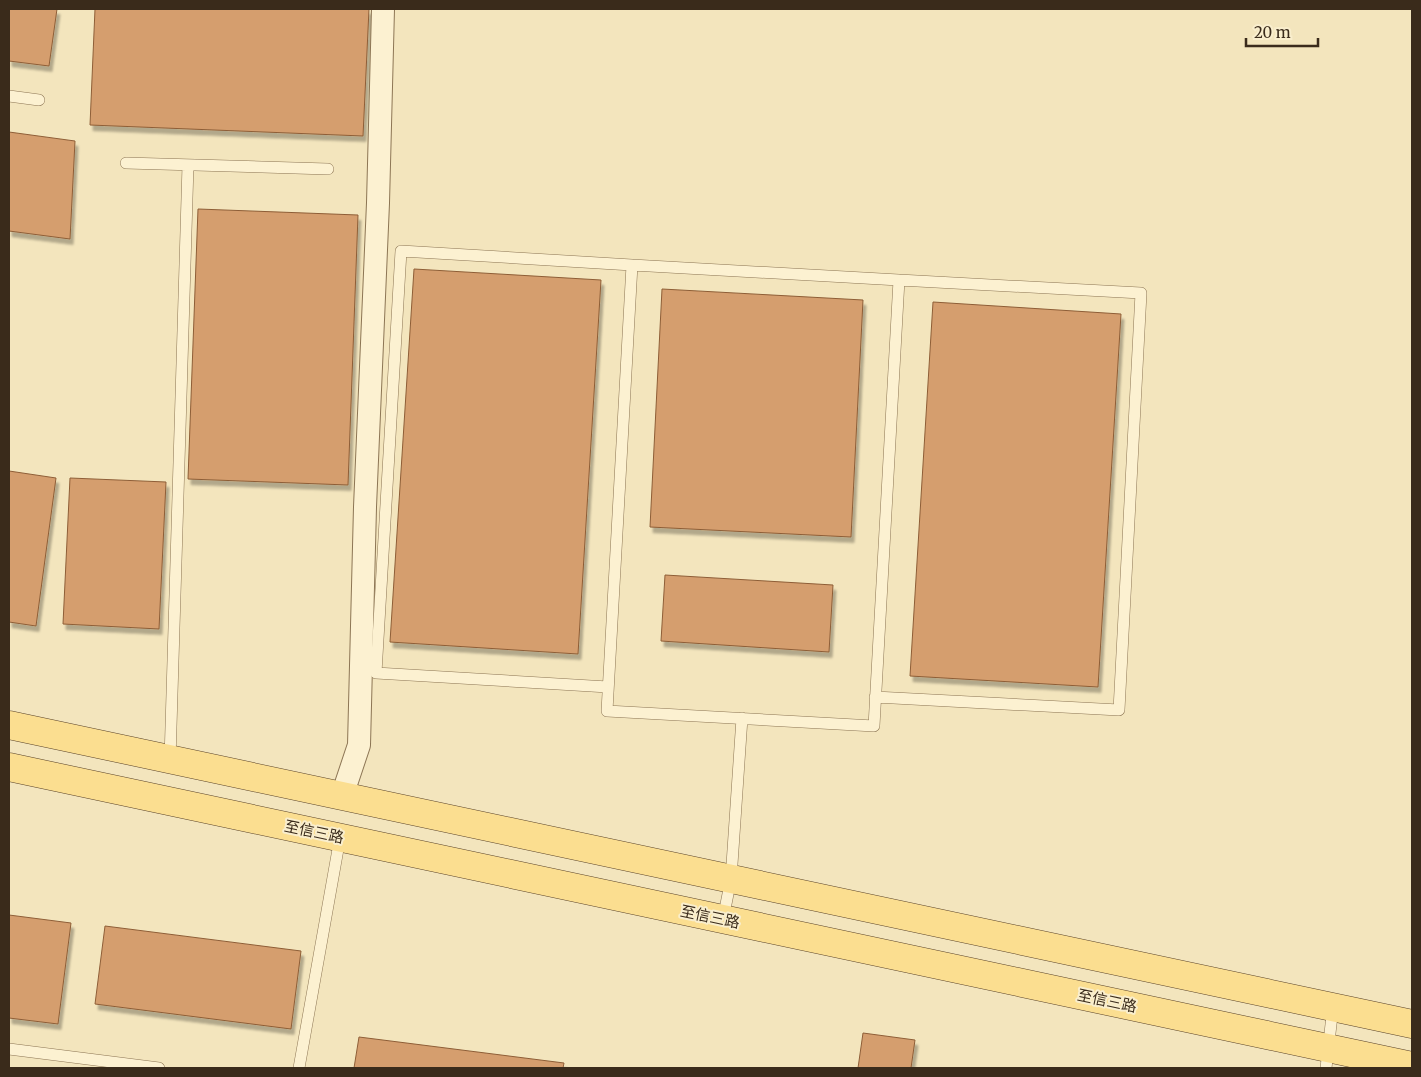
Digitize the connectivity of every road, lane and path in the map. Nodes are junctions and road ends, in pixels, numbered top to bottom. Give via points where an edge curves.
1 (383, 9) edge
2 (9, 96) edge
3 (38, 100) dead end
4 (126, 164) dead end
5 (188, 165) junction
6 (328, 169) dead end
7 (632, 265) junction
8 (899, 280) junction
9 (608, 687) junction
10 (876, 697) junction
11 (742, 718) junction
12 (9, 725) edge
13 (170, 760) junction
14 (9, 767) edge
15 (342, 796) junction
16 (340, 838) junction
17 (731, 880) junction
18 (723, 919) junction
19 (1333, 1007) junction
20 (1412, 1024) edge
21 (9, 1050) edge
22 (1327, 1058) edge
23 (1412, 1066) edge
24 (159, 1068) edge
25 (299, 1068) edge

1 - 15 street via 358,745
2 - 3 lane
4 - 5 lane
5 - 6 lane
5 - 13 lane
7 - 8 lane
7 - 9 lane
7 - 9 lane via 401,251 376,673
8 - 10 lane
8 - 10 lane via 1141,293 1119,710
9 - 11 lane via 607,711
10 - 11 lane via 874,726
11 - 17 lane
12 - 13 main road
13 - 15 main road
14 - 16 main road, 至信三路
15 - 17 main road
16 - 18 main road, 至信三路
16 - 25 lane
17 - 18 lane
17 - 19 main road
18 - 22 main road, 至信三路
19 - 20 main road
19 - 22 lane
21 - 24 lane
22 - 23 main road, 至信三路

